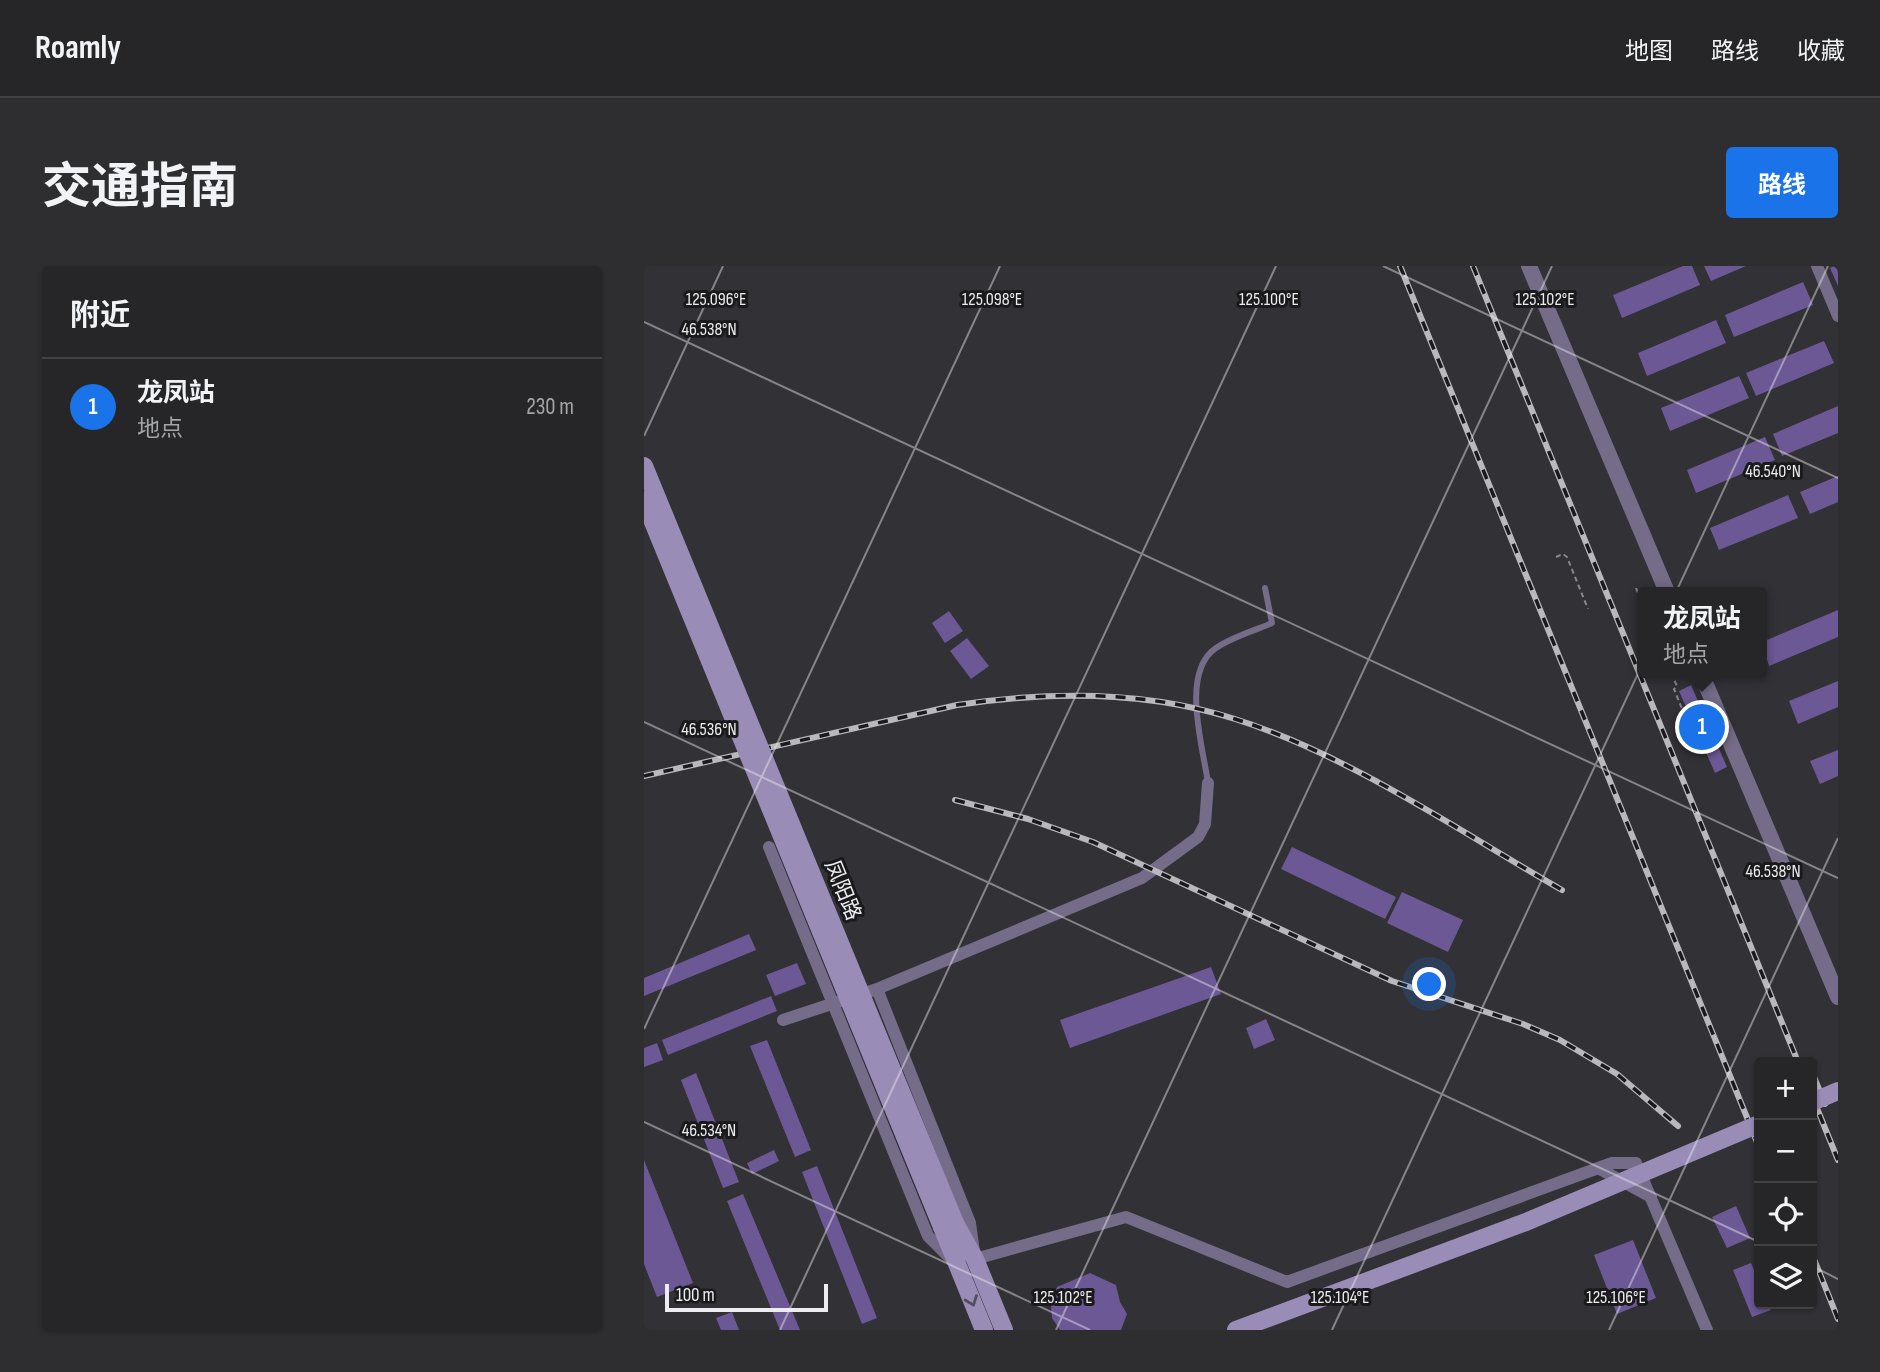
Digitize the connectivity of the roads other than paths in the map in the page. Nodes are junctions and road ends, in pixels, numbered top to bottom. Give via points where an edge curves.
1 (1529, 266) edge
2 (1817, 266) edge
3 (1838, 316) edge
4 (644, 466) edge
5 (644, 500) edge
6 (1665, 587) edge
7 (1265, 589) dead end
8 (1703, 678) edge
9 (1208, 783) joint
10 (769, 847) dead end
11 (877, 989) junction
12 (1838, 997) edge
13 (833, 1004) junction
14 (783, 1020) dead end
15 (1838, 1091) edge
16 (1817, 1100) edge
17 (1838, 1100) edge
18 (1817, 1109) edge
19 (1754, 1126) edge
20 (1754, 1134) edge
21 (1598, 1168) junction
22 (1651, 1197) junction
23 (948, 1225) junction
24 (967, 1262) junction
25 (984, 1330) edge
26 (1004, 1330) edge
27 (1236, 1330) edge
28 (1266, 1330) edge
29 (1707, 1330) edge

1 - 6 street
2 - 3 street
4 - 23 main road, 凤阳路, bridge
5 - 23 main road, 凤阳路, bridge
7 - 9 lane via 1272,623 1216,648 1196,680
8 - 12 street
9 - 11 street via 1205,824 1198,837 1142,878
10 - 13 street
11 - 13 street
11 - 24 street via 970,1223
13 - 14 street
13 - 24 street via 928,1236
15 - 16 main road, bridge
17 - 18 main road
19 - 27 main road, bridge via 1526,1222
20 - 28 main road, bridge
21 - 22 street
21 - 22 street via 1636,1163
21 - 24 street via 1287,1282 1126,1217
22 - 29 street
23 - 24 main road, 凤阳路
24 -> 25 main road
24 - 26 main road, 凤阳路

